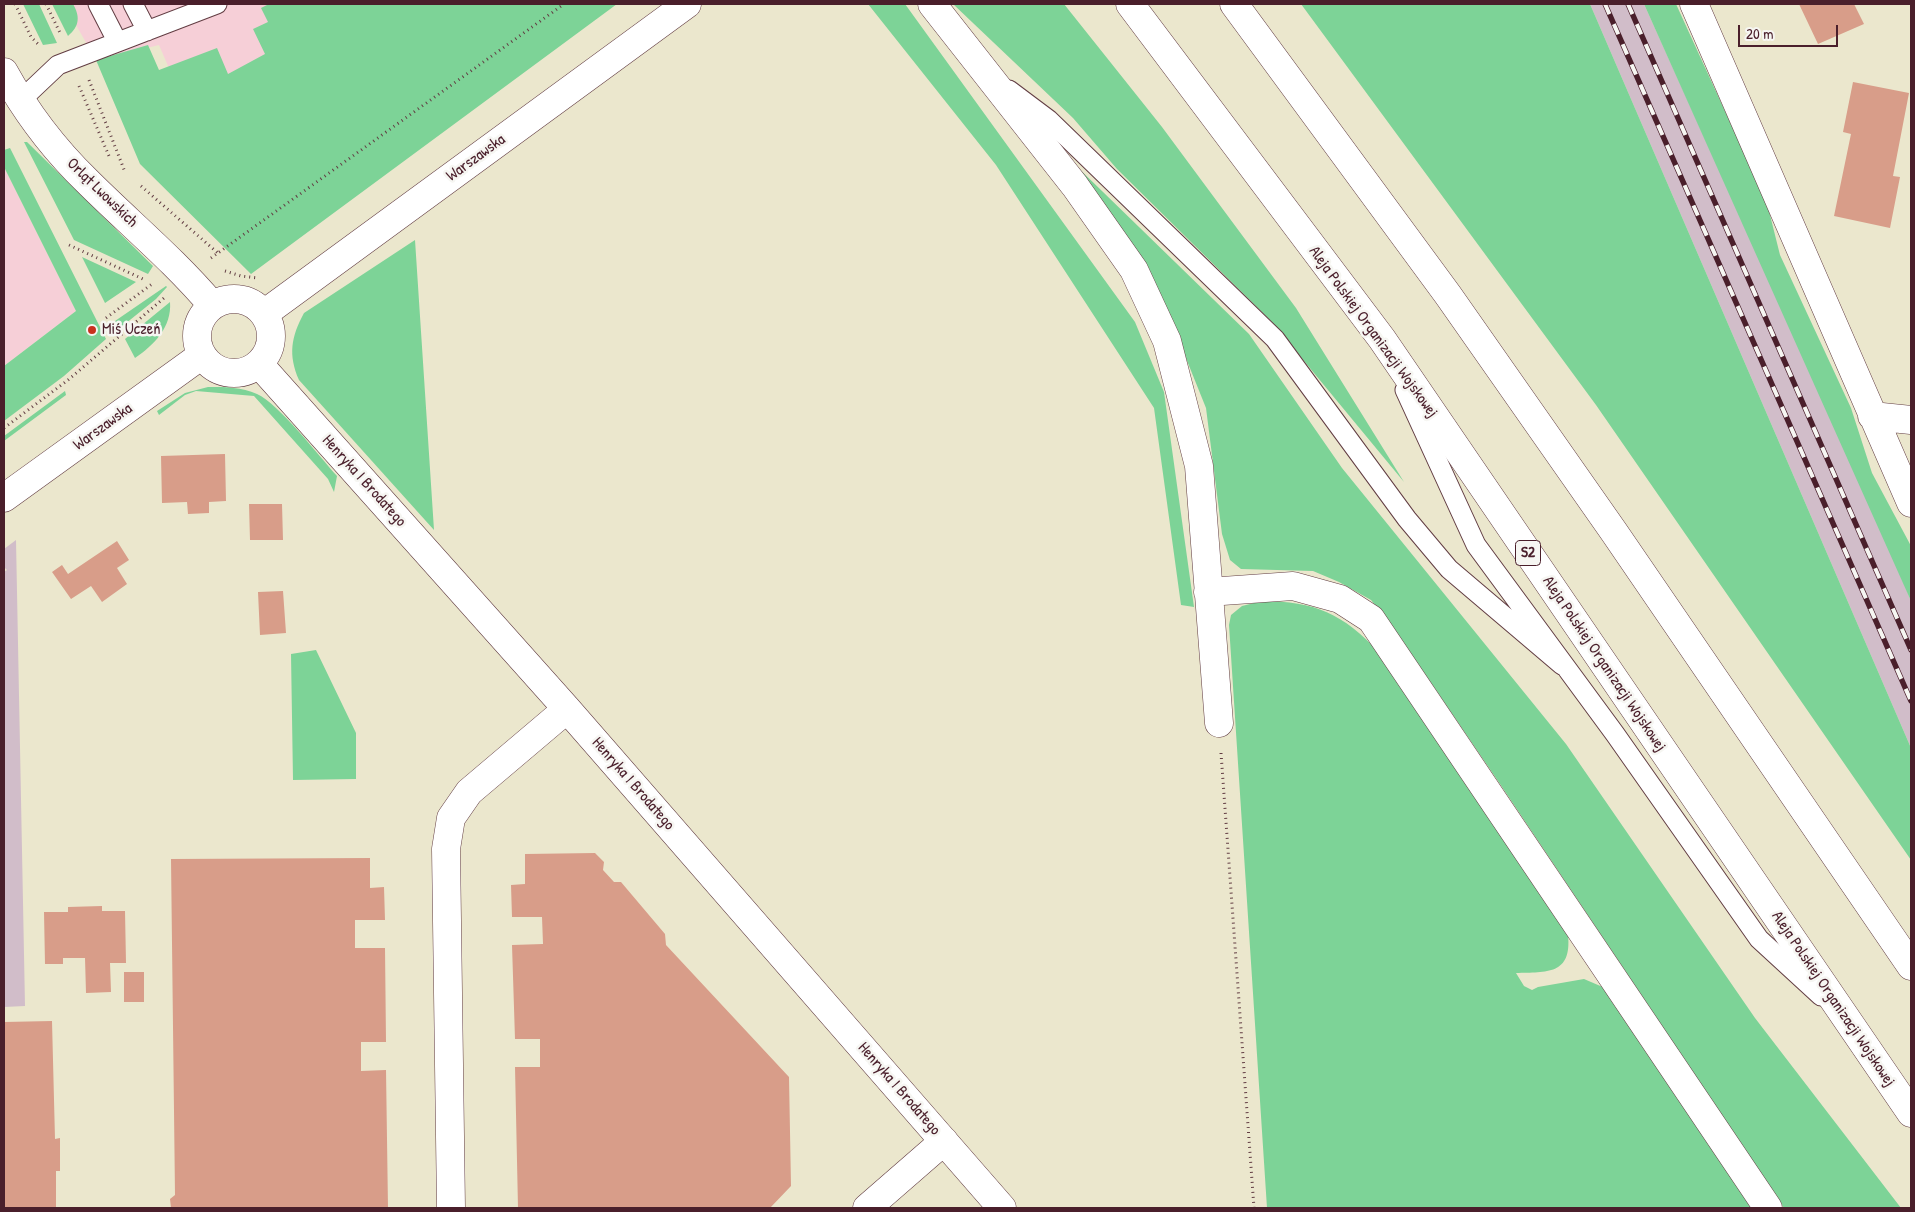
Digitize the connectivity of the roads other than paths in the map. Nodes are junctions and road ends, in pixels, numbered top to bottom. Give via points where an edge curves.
1 (98, 4) edge
2 (133, 4) edge
3 (217, 4) edge
4 (687, 4) edge
5 (932, 4) edge
6 (1130, 4) edge
7 (1234, 4) edge
8 (1694, 4) edge
9 (178, 11) edge
10 (146, 31) junction
11 (118, 41) junction
12 (4, 72) edge
13 (986, 73) junction
14 (20, 101) junction
15 (212, 306) junction
16 (265, 313) junction
17 (1382, 339) junction
18 (202, 355) junction
19 (259, 364) junction
20 (1872, 416) junction
21 (1911, 420) edge
22 (4, 498) edge
23 (1911, 503) edge
24 (1208, 592) junction
25 (1562, 665) junction
26 (567, 709) junction
27 (1219, 724) road end
28 (1911, 966) edge
29 (1846, 1018) junction
30 (1911, 1113) edge
31 (944, 1141) junction
32 (451, 1208) edge
33 (867, 1208) edge
34 (1002, 1208) edge
35 (1768, 1208) edge

1 - 11 lane
2 - 10 lane
3 - 9 lane
4 - 16 main road, Warszawska
5 - 13 main road
6 - 17 main road, Aleja Polskiej Organizacji Wojskowej / S2
7 - 28 main road via 1483,344
8 - 20 main road
9 - 10 lane
10 - 11 lane
11 - 14 lane via 66,61
12 - 14 main road, Orląt Lwowskich
13 - 24 main road via 1075,186 1134,270 1167,341 1199,466
13 - 25 lane via 1049,120 1275,339 1408,519 1449,569
14 - 15 main road, Orląt Lwowskich via 86,180 170,258
15 - 16 main road via 225,299 240,298 254,303
15 - 18 main road via 202,315 197,329
16 - 19 main road via 272,334 266,356
17 - 25 lane via 1476,545
17 - 29 main road, Aleja Polskiej Organizacji Wojskowej / S2
18 - 19 main road via 209,364 228,373 250,370
18 - 22 main road, Warszawska
19 - 26 main road, Henryka I Brodatego
20 - 21 main road
20 - 23 main road
24 - 27 main road
24 - 35 main road via 1293,586 1340,599 1371,619
25 - 29 lane via 1615,734 1759,939
26 - 31 main road, Henryka I Brodatego
26 - 32 main road via 469,792 451,818 446,849
29 - 30 main road, Aleja Polskiej Organizacji Wojskowej / S2
31 - 33 main road
31 - 34 main road, Henryka I Brodatego

